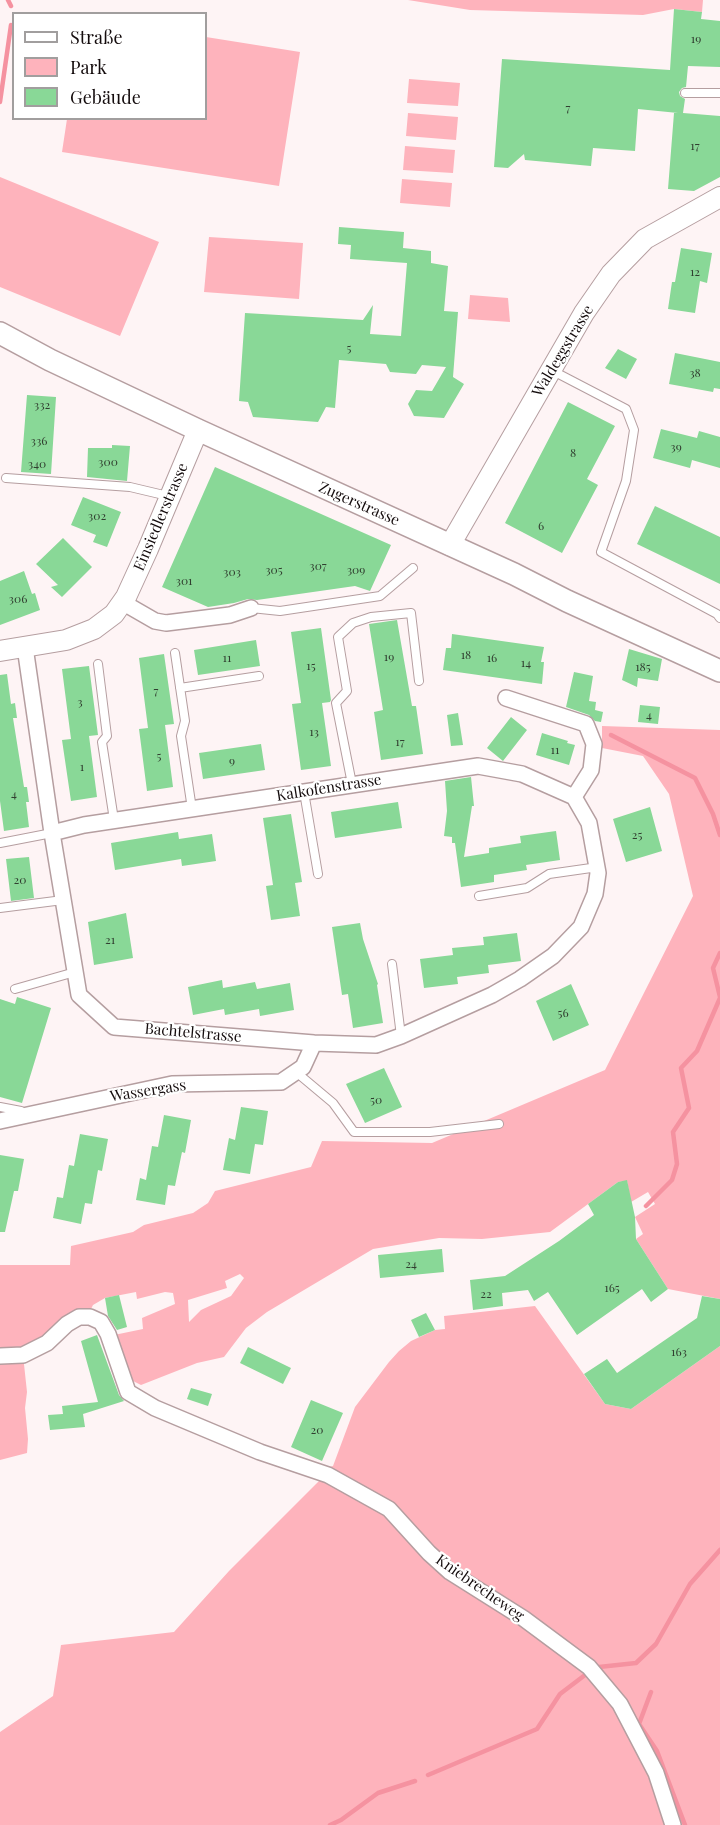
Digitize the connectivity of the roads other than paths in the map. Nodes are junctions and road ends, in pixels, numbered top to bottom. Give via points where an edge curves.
1 (685, 93) dead end
2 (720, 93) edge
3 (720, 196) edge
4 (0, 333) edge
5 (551, 370) junction
6 (198, 430) junction
7 (6, 478) dead end
8 (170, 496) junction
9 (450, 545) junction
10 (413, 568) dead end
11 (122, 602) junction
12 (251, 608) joint
13 (720, 618) edge
14 (25, 647) junction
15 (0, 651) edge
16 (175, 653) dead end
17 (98, 664) dead end
18 (720, 671) edge
19 (259, 676) dead end
20 (419, 681) dead end
21 (180, 688) junction
22 (506, 698) dead end
23 (352, 784) junction
24 (304, 792) junction
25 (574, 797) junction
26 (192, 809) junction
27 (114, 820) junction
28 (52, 833) junction
29 (0, 843) edge
30 (598, 870) junction
31 (318, 874) dead end
32 (479, 896) dead end
33 (63, 900) junction
34 (0, 908) edge
35 (392, 964) dead end
36 (75, 972) junction
37 (15, 989) dead end
38 (401, 1036) junction
39 (314, 1043) junction
40 (296, 1072) junction
41 (0, 1107) edge
42 (23, 1115) junction
43 (0, 1121) edge
44 (499, 1124) dead end
45 (0, 1356) edge
46 (674, 1825) edge

1 - 2 lane
3 - 5 street, Waldeggstrasse via 645,239 611,274
4 - 6 main road, Zugerstrasse
5 - 9 street, Waldeggstrasse
5 - 13 lane via 626,409 634,430 626,481 601,552
6 - 8 street, Einsiedlerstrasse
6 - 9 main road, Zugerstrasse
7 - 8 lane via 130,487
8 - 11 street, Einsiedlerstrasse
9 - 18 main road, Zugerstrasse
10 - 12 lane via 380,596 280,611
11 - 12 street via 166,623 230,615
11 - 14 street, Einsiedlerstrasse via 114,614 94,629 66,640
14 - 15 street, Einsiedlerstrasse
14 - 28 street, Bachtelstrasse
16 - 21 lane
17 - 27 lane via 107,736 102,742
19 - 21 lane
20 - 23 lane via 411,613 358,621 338,637 347,692 336,703
21 - 26 lane via 185,721 181,736
22 - 25 street via 586,724 594,744 591,770
23 - 24 street, Kalkofenstrasse
23 - 25 street, Kalkofenstrasse via 478,766 522,774
24 - 26 street, Kalkofenstrasse
24 - 31 lane
25 - 30 street via 589,823
26 - 27 street, Kalkofenstrasse
27 - 28 street, Kalkofenstrasse
28 - 29 lane, Kalkofenstrasse
28 - 33 street, Bachtelstrasse
30 - 32 lane via 549,874 527,888
30 - 38 street, Bachtelstrasse via 595,894 581,927 553,956 492,995
33 - 34 lane
33 - 36 street, Bachtelstrasse
35 - 38 lane
36 - 37 lane
36 - 39 street, Bachtelstrasse via 79,995 114,1027
38 - 39 street, Bachtelstrasse via 376,1045
39 - 40 street via 303,1067
40 - 42 street, Wassergass via 281,1082 172,1084
40 - 44 lane via 333,1103 354,1132 430,1132
41 - 42 lane via 21,1111
42 - 43 street, Wassergass
45 - 46 street, Kniebrecheweg via 23,1355 47,1343 79,1317 90,1317 101,1322 108,1334 128,1392 155,1408 260,1452 328,1475 388,1509 450,1572 589,1666 620,1704 656,1773

